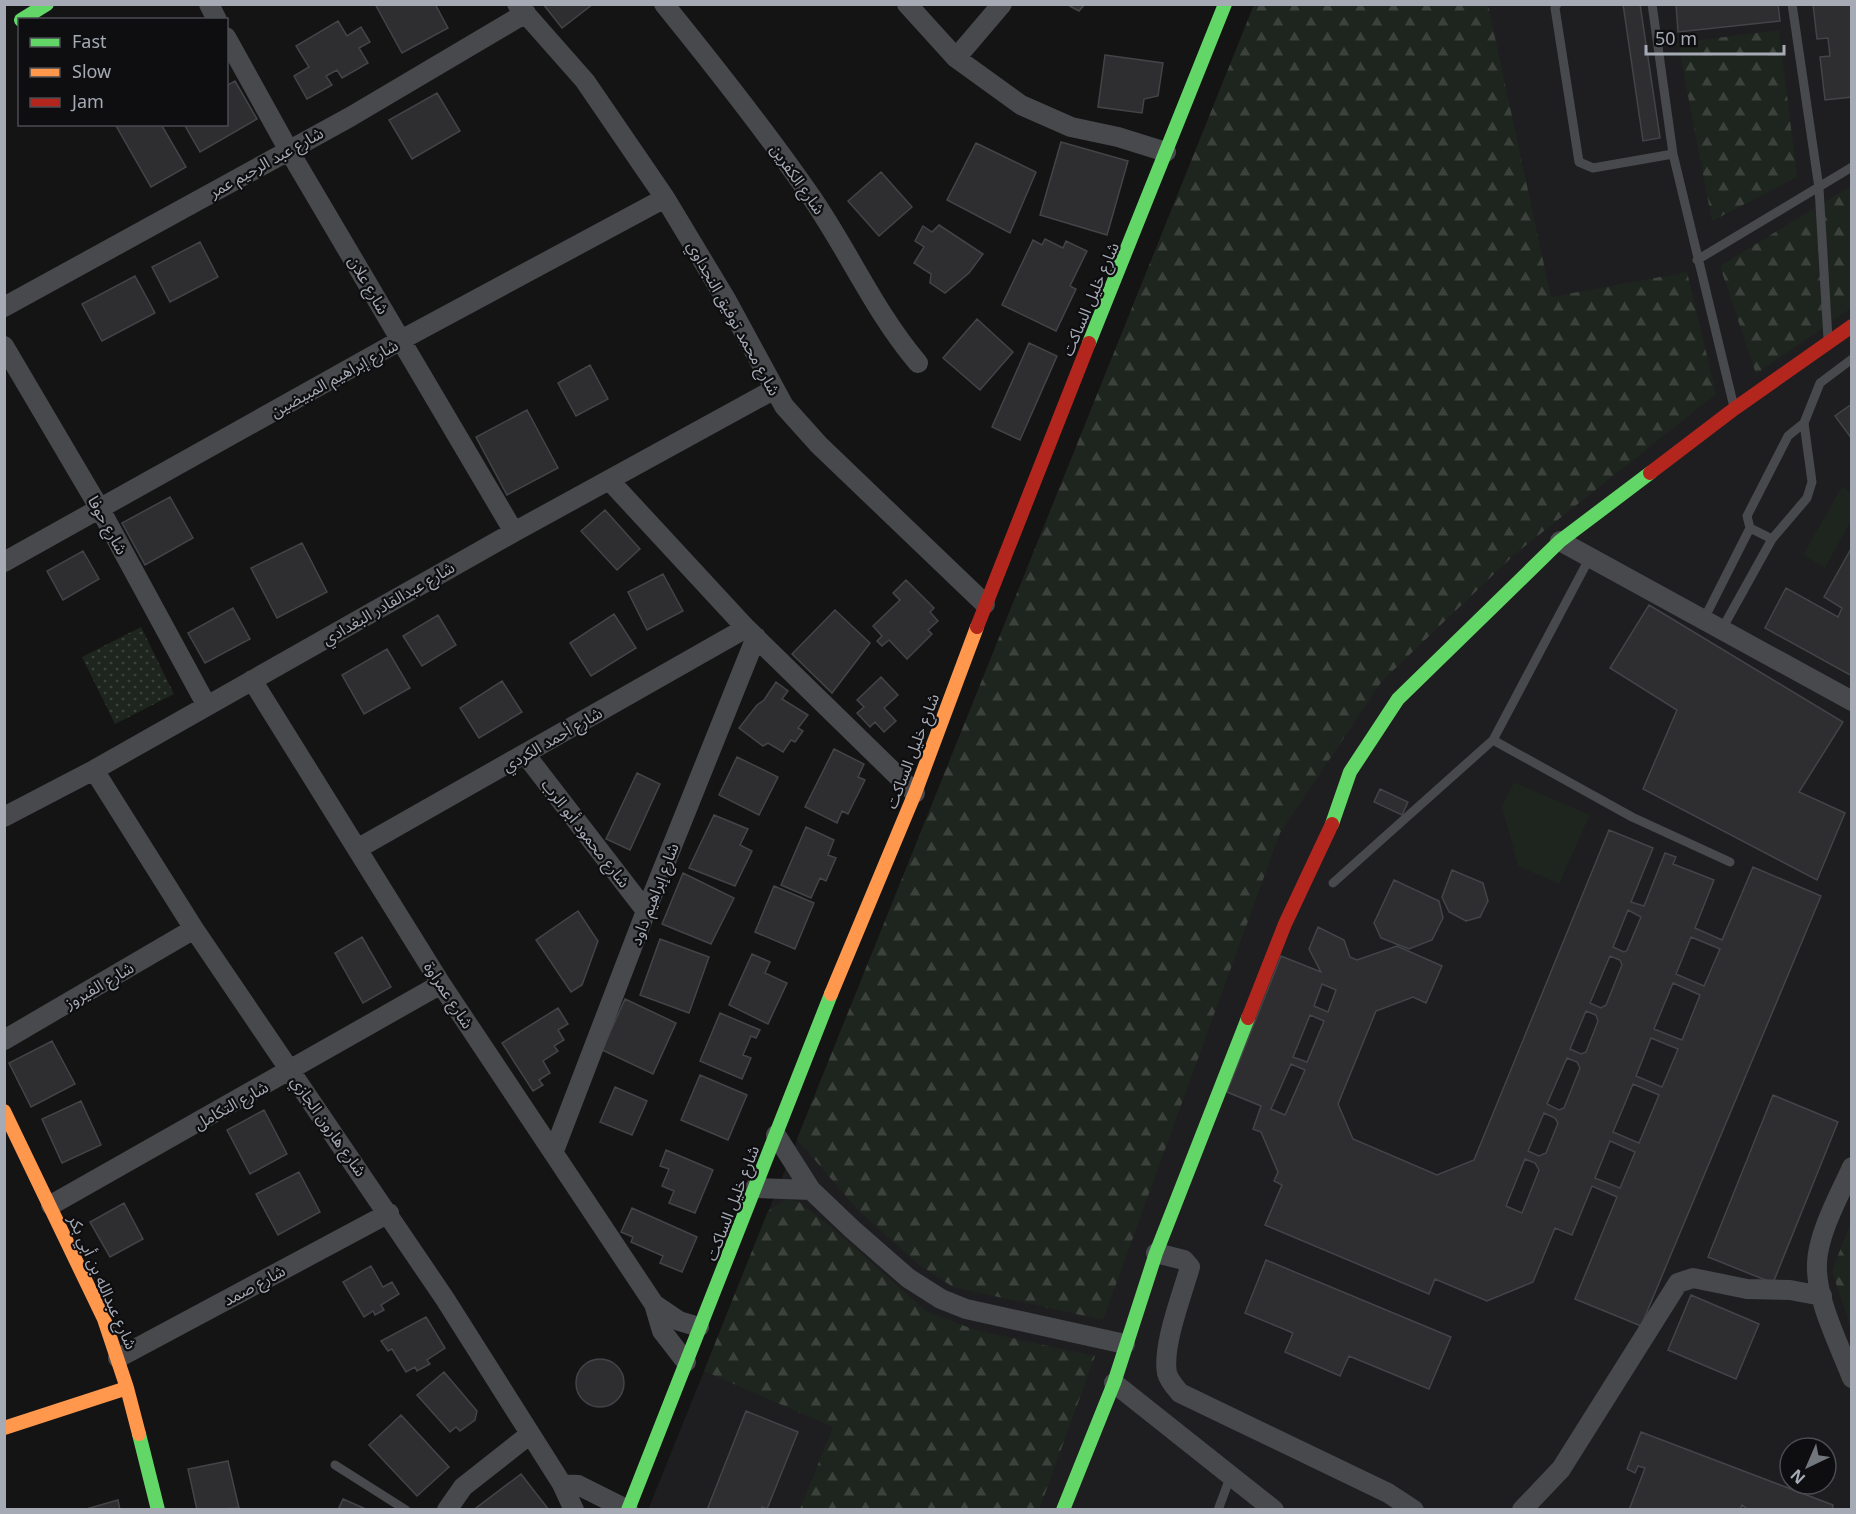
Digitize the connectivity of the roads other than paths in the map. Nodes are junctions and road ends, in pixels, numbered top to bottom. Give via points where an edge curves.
1 (209, 4) edge
2 (664, 4) edge
3 (907, 4) edge
4 (1002, 4) edge
5 (1226, 4) edge
6 (1557, 4) edge
7 (1652, 4) edge
8 (1792, 4) edge
9 (43, 6) edge
10 (522, 9) edge
11 (23, 18) edge
12 (216, 18) edge
13 (18, 21) edge
14 (4, 28) edge
15 (228, 41) edge
16 (956, 58) junction
17 (288, 149) junction
18 (1166, 152) junction
19 (1674, 154) junction
20 (1851, 167) edge
21 (1820, 188) junction
22 (665, 198) junction
23 (1696, 260) junction
24 (4, 307) edge
25 (1851, 326) edge
26 (401, 340) junction
27 (1828, 342) junction
28 (4, 346) edge
29 (1851, 359) edge
30 (918, 363) dead end
31 (773, 390) junction
32 (1734, 409) junction
33 (1804, 423) junction
34 (610, 482) junction
35 (100, 509) junction
36 (1750, 528) junction
37 (514, 532) junction
38 (1772, 539) junction
39 (1560, 541) junction
40 (1589, 559) junction
41 (4, 562) edge
42 (985, 604) junction
43 (1704, 619) junction
44 (1722, 629) junction
45 (751, 633) junction
46 (252, 680) junction
47 (1851, 701) edge
48 (207, 706) junction
49 (1493, 740) junction
50 (525, 754) junction
51 (94, 770) junction
52 (915, 793) junction
53 (4, 817) edge
54 (357, 849) junction
55 (1730, 862) dead end
56 (1333, 883) dead end
57 (646, 911) junction
58 (194, 929) junction
59 (441, 984) junction
60 (4, 1041) edge
61 (291, 1071) junction
62 (4, 1111) edge
63 (776, 1136) junction
64 (554, 1151) junction
65 (1851, 1167) edge
66 (755, 1188) junction
67 (811, 1190) junction
68 (51, 1205) junction
69 (389, 1213) junction
70 (1156, 1253) junction
71 (1822, 1296) junction
72 (654, 1304) junction
73 (699, 1327) junction
74 (1125, 1344) junction
75 (118, 1358) junction
76 (686, 1362) junction
77 (1851, 1378) edge
78 (1114, 1383) junction
79 (127, 1388) junction
80 (4, 1428) edge
81 (530, 1435) junction
82 (335, 1465) dead end
83 (1231, 1475) junction
84 (562, 1484) junction
85 (158, 1509) edge
86 (406, 1509) edge
87 (447, 1509) edge
88 (574, 1509) edge
89 (628, 1509) edge
90 (1063, 1509) edge
91 (1218, 1509) edge
92 (1274, 1509) edge
93 (1414, 1509) edge
94 (1522, 1509) edge

1 - 12 street
2 - 30 street, شارع الكفرين via 813,199 896,336
3 - 16 street
4 - 16 street
5 - 18 street, شارع خليل الساكت
6 - 19 lane via 1579,162 1593,168
7 - 19 lane
8 - 21 lane
9 - 11 street
10 - 17 street, شارع عبد الرحيم عمر via 350,117
10 - 22 street, شارع محمد توفيق النجداوي via 585,81
13 - 14 street
15 - 17 street, شارع علان
16 - 18 street via 1021,105 1047,118
17 - 24 street, شارع عبد الرحيم عمر
17 - 26 street, شارع علان
18 - 42 street, شارع خليل الساكت
19 - 23 lane
20 - 21 lane
21 - 23 lane
21 - 27 lane
22 - 26 street, شارع إبراهيم المبيضين
22 - 31 street, شارع محمد توفيق النجداوي via 727,301
23 - 32 lane
25 - 27 street
26 - 35 street, شارع إبراهيم المبيضين
26 - 37 street, شارع علان
27 - 32 street
28 - 35 street, شارع حوفا
29 - 33 lane via 1820,382
31 - 34 street, شارع عبدالقادر البغدادي
31 - 42 street, شارع محمد توفيق النجداوي via 819,445
32 - 39 street
33 - 36 lane via 1788,436 1747,516
33 - 38 lane via 1812,482 1807,498
34 - 37 street, شارع عبدالقادر البغدادي
34 - 45 street
35 - 41 street, شارع إبراهيم المبيضين
35 - 48 street, شارع حوفا
36 - 38 lane
36 - 43 lane
37 - 46 street, شارع عبدالقادر البغدادي
38 - 44 lane
39 - 40 street
39 - 70 street via 1398,699 1350,772 1260,986
40 - 43 street
40 - 49 lane
42 - 52 street, شارع خليل الساكت
43 - 44 street
44 - 47 street
45 - 50 street, شارع أحمد الكردي
45 - 52 street
45 - 57 street, شارع إبراهيم داود
46 - 48 street, شارع عبدالقادر البغدادي
46 - 54 street, شارع عمراوة
48 - 51 street, شارع عبدالقادر البغدادي
49 - 55 lane via 1632,817
49 - 56 lane
50 - 54 street, شارع أحمد الكردي
50 - 57 street, شارع محمود أبو الرب
51 - 53 street, شارع عبدالقادر البغدادي
51 - 58 street, شارع هارون الجازي
52 - 63 street, شارع خليل الساكت
54 - 59 street, شارع عمراوة
57 - 64 street, شارع إبراهيم داود
58 - 60 street, شارع الفيروز
58 - 61 street, شارع هارون الجازي
59 - 61 street, شارع التكامل
59 - 64 street, شارع عمراوة
61 - 68 street, شارع التكامل
61 - 69 street, شارع هارون الجازي
62 - 68 street, شارع عبدالله بن أبي بكر
63 - 66 street, شارع خليل الساكت
63 - 67 street
64 - 72 street, شارع عمراوة
65 - 71 street via 1816,1260
66 - 67 street
66 - 73 street, شارع خليل الساكت
67 - 74 street via 888,1261 941,1299 966,1309
68 - 75 street, شارع عبدالله بن أبي بكر
69 - 75 street, شارع صمد
69 - 81 street, شارع هارون الجازي
70 - 74 street
70 - 93 street via 1184,1260 1190,1267 1167,1365 1167,1374 1180,1393
71 - 77 street
71 - 94 street via 1790,1290 1747,1289 1693,1278 1678,1283 1561,1468
72 - 73 street, شارع عمراوة via 679,1322
72 - 76 street, شارع عمراوة via 662,1331
73 - 76 street, شارع خليل الساكت
74 - 78 street
75 - 79 street, شارع عبدالله بن أبي بكر
76 - 89 street, شارع خليل الساكت
78 - 83 street
78 - 90 street
79 - 80 street
79 - 85 street, شارع عبدالله بن أبي بكر
81 - 84 street, شارع هارون الجازي
81 - 87 street via 463,1487
82 - 86 lane
83 - 91 lane
83 - 92 street
84 - 88 street, شارع هارون الجازي
84 - 89 street via 578,1485

